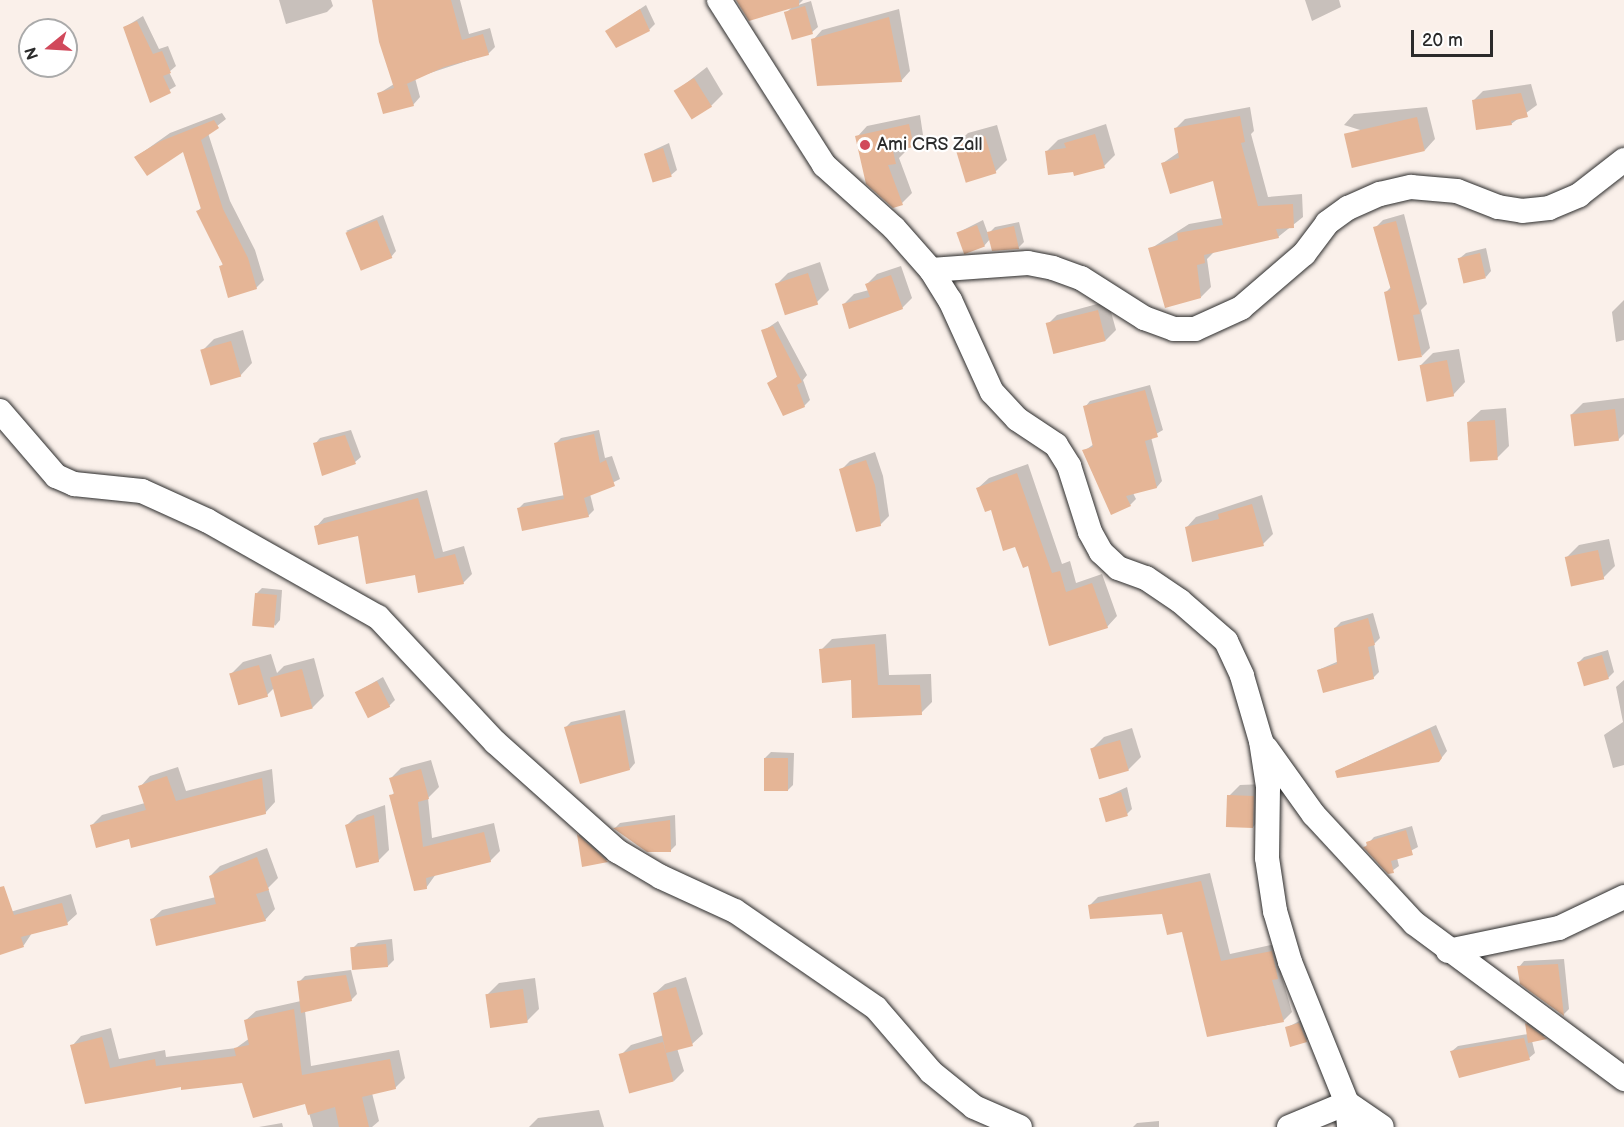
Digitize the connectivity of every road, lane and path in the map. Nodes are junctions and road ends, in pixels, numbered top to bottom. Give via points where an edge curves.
1 (719, 0) edge
2 (1624, 160) edge
3 (931, 270) junction
4 (0, 411) edge
5 (1261, 741) junction
6 (1624, 897) edge
7 (1448, 951) junction
8 (1624, 1079) edge
9 (1348, 1115) edge
10 (1020, 1127) edge
11 (1289, 1127) edge
12 (1382, 1127) edge

1 - 3 street via 824,165 894,228
2 - 3 street via 1579,195 1549,208 1522,211 1498,207 1457,191 1411,187 1380,194 1348,208 1327,223 1304,254 1241,308 1195,329 1174,329 1144,318 1081,279 1053,268 1028,263
3 - 5 street via 950,300 992,392 1017,419 1056,445 1069,466 1090,532 1101,552 1118,568 1146,578 1172,596 1226,641 1242,676
4 - 10 street via 56,476 74,484 142,491 208,521 378,617 495,742 618,851 735,911 876,1008 931,1072 974,1107
5 - 7 street via 1314,815 1378,888
5 - 9 street via 1268,787 1267,858 1275,911
6 - 7 street via 1559,928
7 - 8 street via 1504,988 1555,1031
9 - 11 street
9 - 12 street

